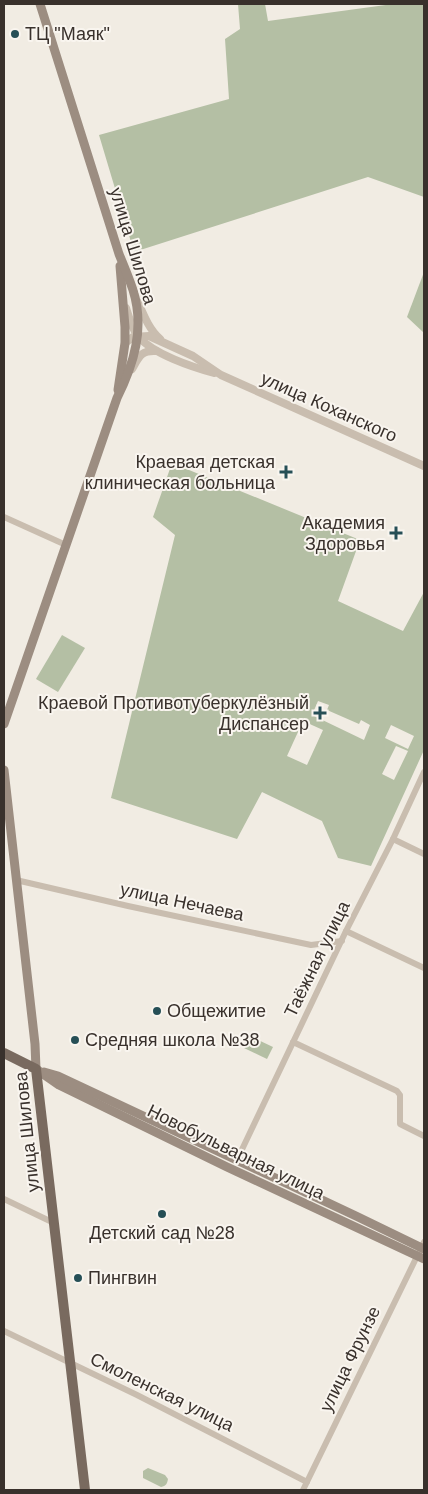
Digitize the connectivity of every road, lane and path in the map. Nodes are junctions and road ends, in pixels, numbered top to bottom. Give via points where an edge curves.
1 (40, 4) edge
2 (119, 254) junction
3 (134, 292) junction
4 (122, 294) junction
5 (138, 336) junction
6 (125, 343) junction
7 (165, 344) junction
8 (158, 352) junction
9 (129, 375) junction
10 (221, 375) junction
11 (117, 398) junction
12 (424, 466) edge
13 (4, 517) edge
14 (66, 545) junction
15 (4, 720) edge
16 (4, 770) edge
17 (424, 772) edge
18 (393, 839) junction
19 (424, 854) edge
20 (16, 880) junction
21 (346, 931) junction
22 (342, 941) junction
23 (424, 968) edge
24 (294, 1042) junction
25 (4, 1053) edge
26 (36, 1069) junction
27 (424, 1136) edge
28 (237, 1160) junction
29 (4, 1199) edge
30 (54, 1223) junction
31 (422, 1251) edge
32 (4, 1331) edge
33 (70, 1363) junction
34 (307, 1482) junction
35 (85, 1490) edge
36 (303, 1490) edge

1 - 2 main road, улица Шилова
2 - 3 main road, улица Шилова
2 - 4 main road
3 - 5 main road, улица Шилова
3 - 7 street via 144,318
4 - 5 street
4 - 6 main road
5 - 6 street
5 - 7 street via 149,336
5 - 8 street
5 - 9 main road, улица Шилова
6 - 11 main road
7 - 10 street via 193,356
8 - 9 street via 144,352
8 - 10 street
9 - 11 main road, улица Шилова
10 - 12 street, улица Коханского
11 - 14 main road, улица Шилова
13 - 14 street
14 - 15 main road, улица Шилова
16 - 20 main road, улица Шилова
17 - 18 street, Таёжная улица
18 - 19 street
18 - 21 street, Таёжная улица
20 - 22 street, улица Нечаева via 312,945
20 - 26 main road, улица Шилова
21 - 22 street, Таёжная улица
21 - 23 street
22 - 24 street, Таёжная улица
24 - 27 street via 397,1091 400,1095 400,1124
24 - 28 street, Таёжная улица
25 - 26 main road, Новобульварная улица
26 - 28 main road, Новобульварная улица via 58,1076
26 - 30 main road, улица Шилова
26 - 31 main road, Новобульварная улица via 59,1085 191,1150
28 - 31 main road, Новобульварная улица
29 - 30 street
30 - 33 main road, улица Шилова
31 - 34 street, улица Фрунзе
32 - 33 street, Смоленская улица
33 - 34 street, Смоленская улица
33 - 35 main road, улица Шилова
34 - 36 street, улица Фрунзе

